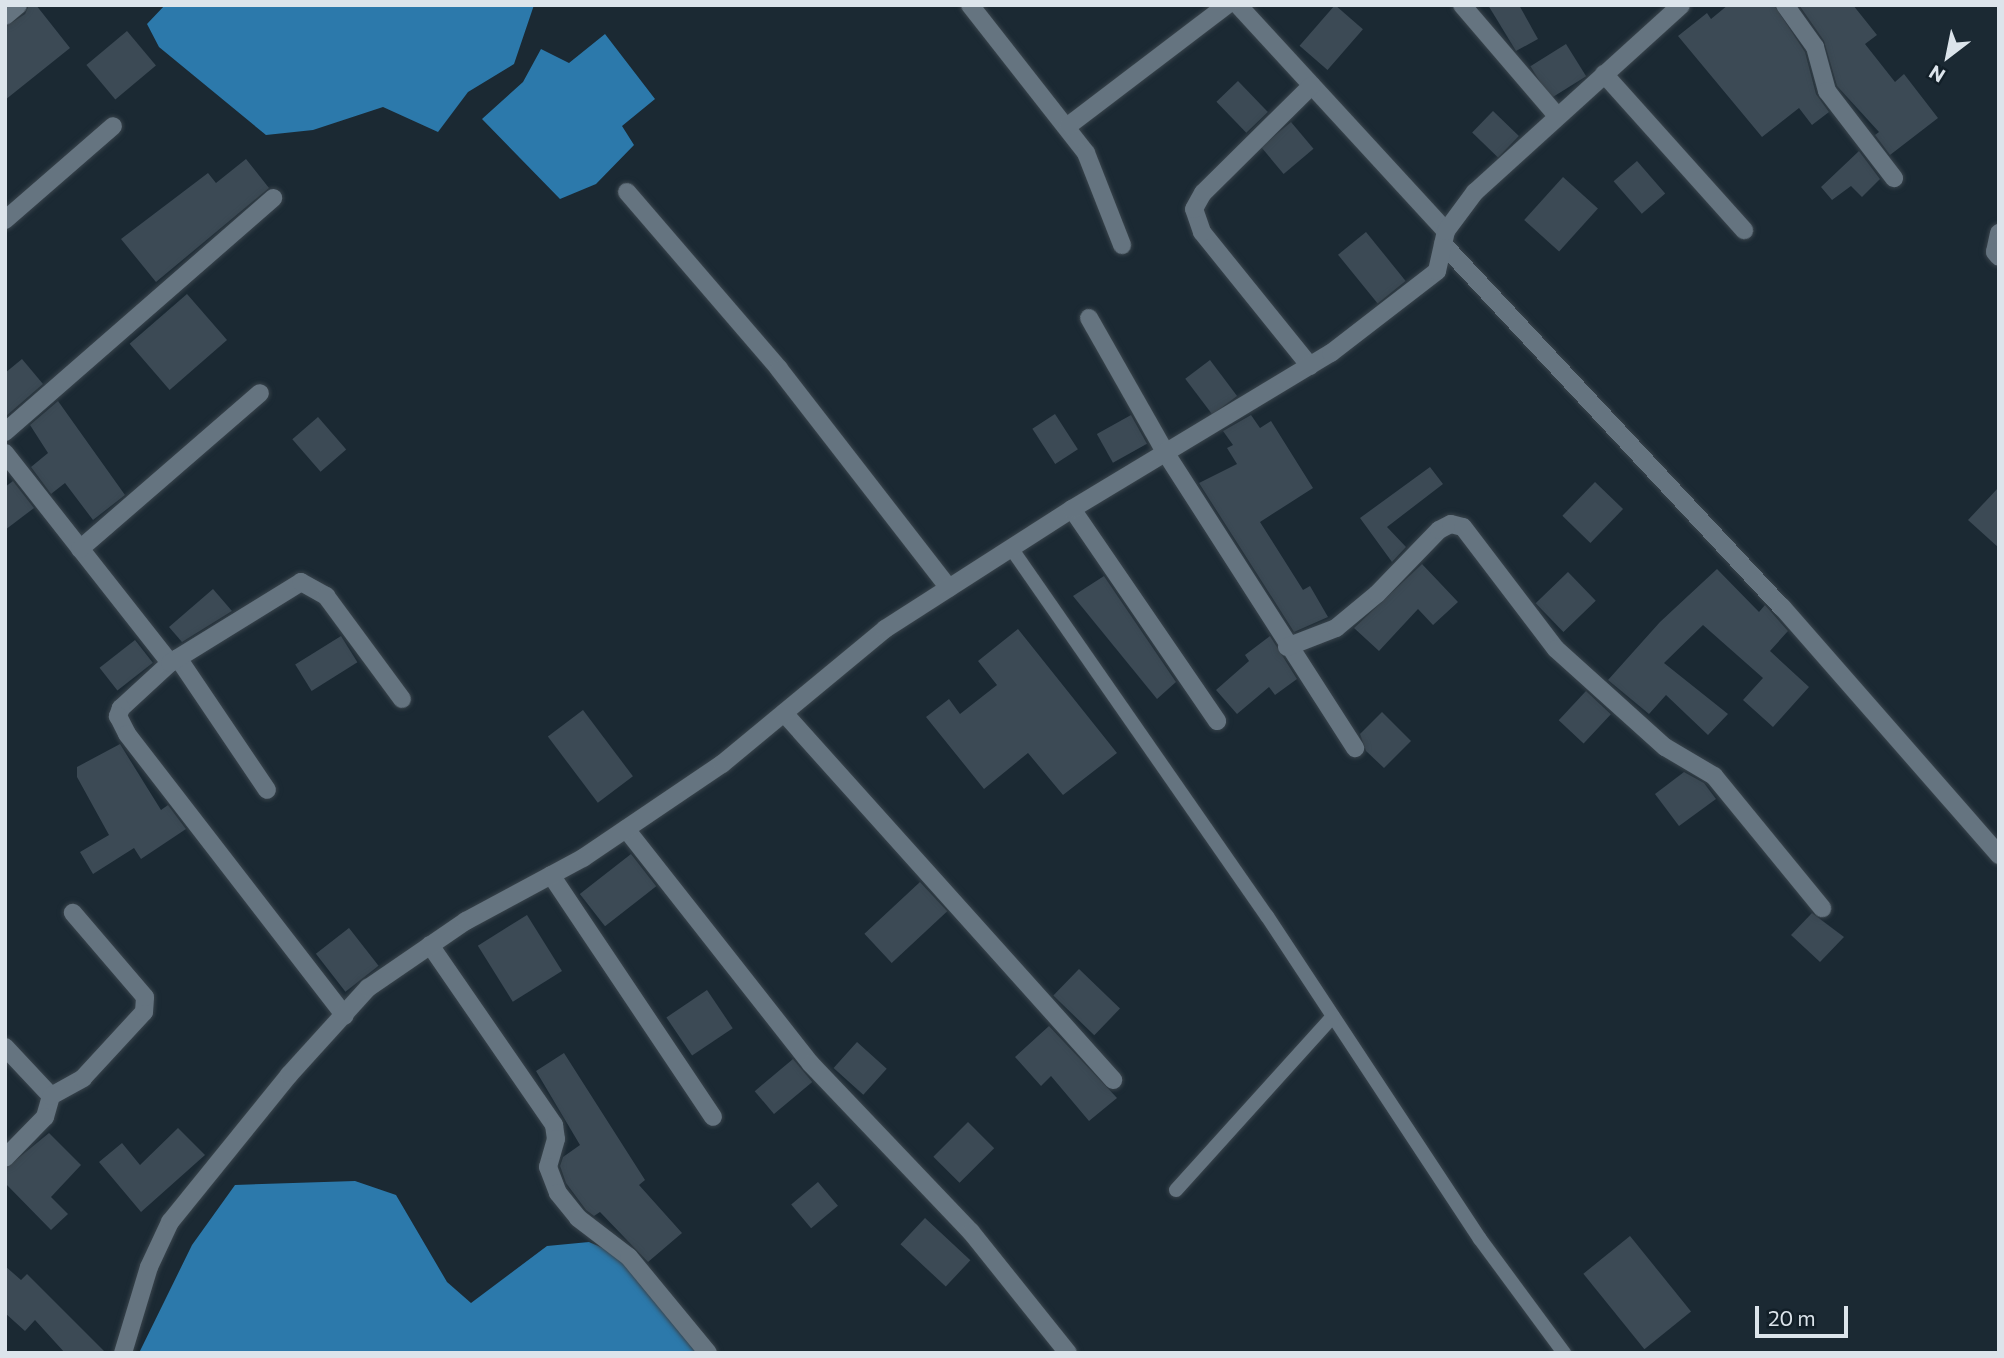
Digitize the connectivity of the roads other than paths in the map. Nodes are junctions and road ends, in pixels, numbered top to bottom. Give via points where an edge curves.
1 (18, 5) edge
2 (970, 5) edge
3 (1227, 5) edge
4 (1238, 5) edge
5 (1462, 5) edge
6 (1681, 5) edge
7 (1785, 5) edge
8 (5, 16) edge
9 (1604, 74) junction
10 (1312, 85) junction
11 (1557, 116) junction
12 (113, 126) dead end
13 (1068, 126) junction
14 (1894, 178) dead end
15 (627, 192) dead end
16 (273, 198) dead end
17 (5, 220) edge
18 (1744, 230) dead end
19 (1999, 233) edge
20 (1445, 237) junction
21 (1122, 245) dead end
22 (1999, 257) edge
23 (1089, 318) dead end
24 (1310, 366) junction
25 (260, 393) dead end
26 (5, 432) edge
27 (1165, 452) junction
28 (5, 453) edge
29 (1072, 509) junction
30 (1011, 548) junction
31 (80, 549) junction
32 (949, 588) junction
33 (1287, 647) junction
34 (174, 661) junction
35 (402, 699) dead end
36 (784, 713) junction
37 (1217, 721) dead end
38 (1354, 748) dead end
39 (267, 790) dead end
40 (626, 828) junction
41 (1999, 855) edge
42 (551, 875) junction
43 (1822, 908) dead end
44 (73, 913) dead end
45 (430, 946) junction
46 (345, 1016) junction
47 (1333, 1016) junction
48 (5, 1048) edge
49 (1113, 1080) dead end
50 (51, 1096) junction
51 (713, 1117) dead end
52 (5, 1158) edge
53 (1176, 1190) dead end
54 (123, 1353) edge
55 (708, 1353) edge
56 (1068, 1353) edge
57 (1564, 1353) edge

1 - 8 street
2 - 13 street
3 - 13 street
4 - 10 street
5 - 11 street
6 - 9 street
7 - 14 street via 1815,47 1827,91
9 - 11 street
9 - 18 street
10 - 20 street
10 - 24 street via 1203,192 1194,209 1202,232
11 - 20 street via 1475,192
12 - 17 street
13 - 21 street via 1097,175
15 - 32 street via 779,369
16 - 26 street
19 - 22 street via 1995,252
20 - 24 street via 1437,271
20 - 41 street via 1791,617
23 - 27 street
24 - 27 street
25 - 31 street
27 - 29 street
27 - 33 street
28 - 31 street
29 - 30 street
29 - 37 street
30 - 32 street
30 - 47 lane
31 - 34 street
32 - 36 street via 885,629
33 - 38 street
33 - 43 street via 1336,628 1377,594 1438,530 1451,524 1463,527 1556,649 1665,747 1714,776
34 - 35 street via 301,582 326,596
34 - 39 street
34 - 46 street via 128,700 118,716 127,734
36 - 40 street via 722,764
36 - 49 street
40 - 42 street
40 - 56 street via 811,1064 971,1232
42 - 45 street
42 - 51 street
44 - 50 street via 145,997 144,1012 83,1078
45 - 46 street via 368,988
45 - 55 street via 554,1125 556,1139 548,1167 558,1193 578,1218 629,1257
46 - 54 street via 289,1075 170,1222 149,1267
47 - 53 lane
47 - 57 lane via 1480,1239
48 - 50 street
50 - 52 street via 45,1117

